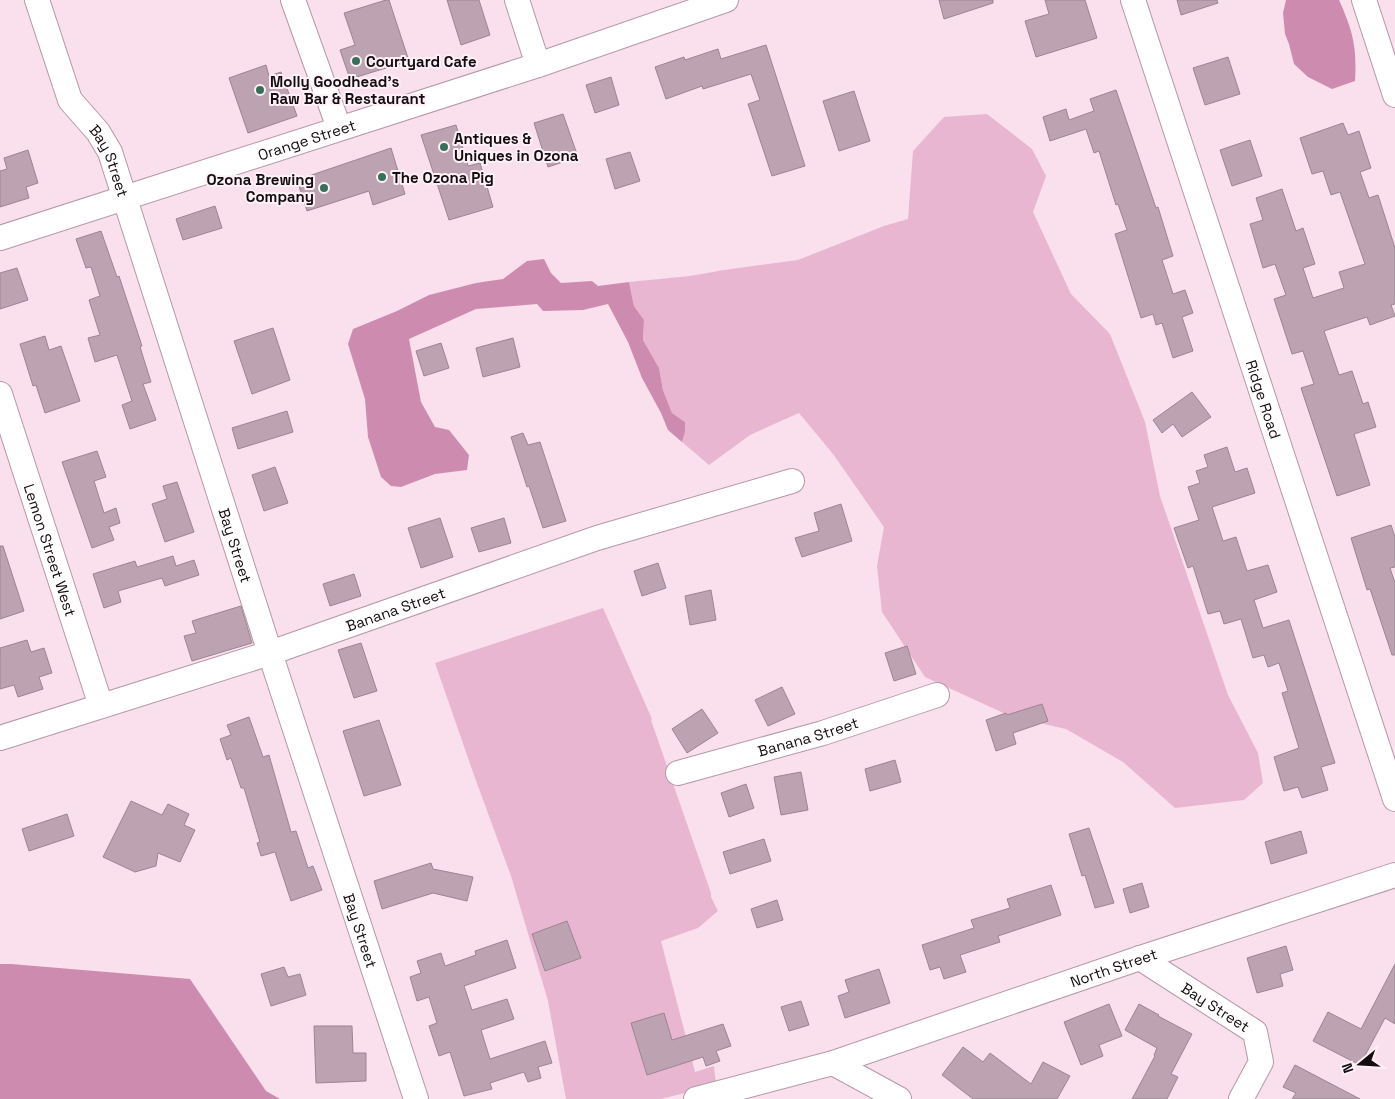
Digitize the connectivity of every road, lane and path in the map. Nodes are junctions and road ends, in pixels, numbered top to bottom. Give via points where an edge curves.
1 (38, 0) edge
2 (293, 0) edge
3 (517, 0) edge
4 (1133, 0) edge
5 (1364, 0) edge
6 (719, 1) edge
7 (538, 65) junction
8 (1395, 95) edge
9 (339, 128) junction
10 (123, 198) junction
11 (0, 238) edge
12 (0, 394) edge
13 (792, 480) dead end
14 (270, 653) junction
15 (937, 695) dead end
16 (101, 706) junction
17 (0, 738) edge
18 (678, 773) dead end
19 (1395, 799) edge
20 (1395, 875) edge
21 (1140, 958) junction
22 (833, 1063) junction
23 (416, 1099) edge
24 (696, 1099) edge
25 (899, 1099) edge
26 (1241, 1099) edge

1 - 10 street, Bay Street via 70,100 98,132 110,152
2 - 9 street
3 - 7 street
4 - 19 street, Ridge Road
5 - 8 street
6 - 7 street, Orange Street
7 - 9 street, Orange Street
9 - 10 street, Orange Street
10 - 11 street, Orange Street
10 - 14 street, Bay Street
12 - 16 street, Lemon Street West
13 - 14 street, Banana Street via 597,538
14 - 16 street, Banana Street
14 - 23 street, Bay Street
15 - 18 street, Banana Street via 823,733
16 - 17 street, Banana Street
20 - 21 street, North Street
21 - 22 street, North Street
21 - 26 street, Bay Street via 1255,1032 1261,1062
22 - 24 street, North Street
22 - 25 street

